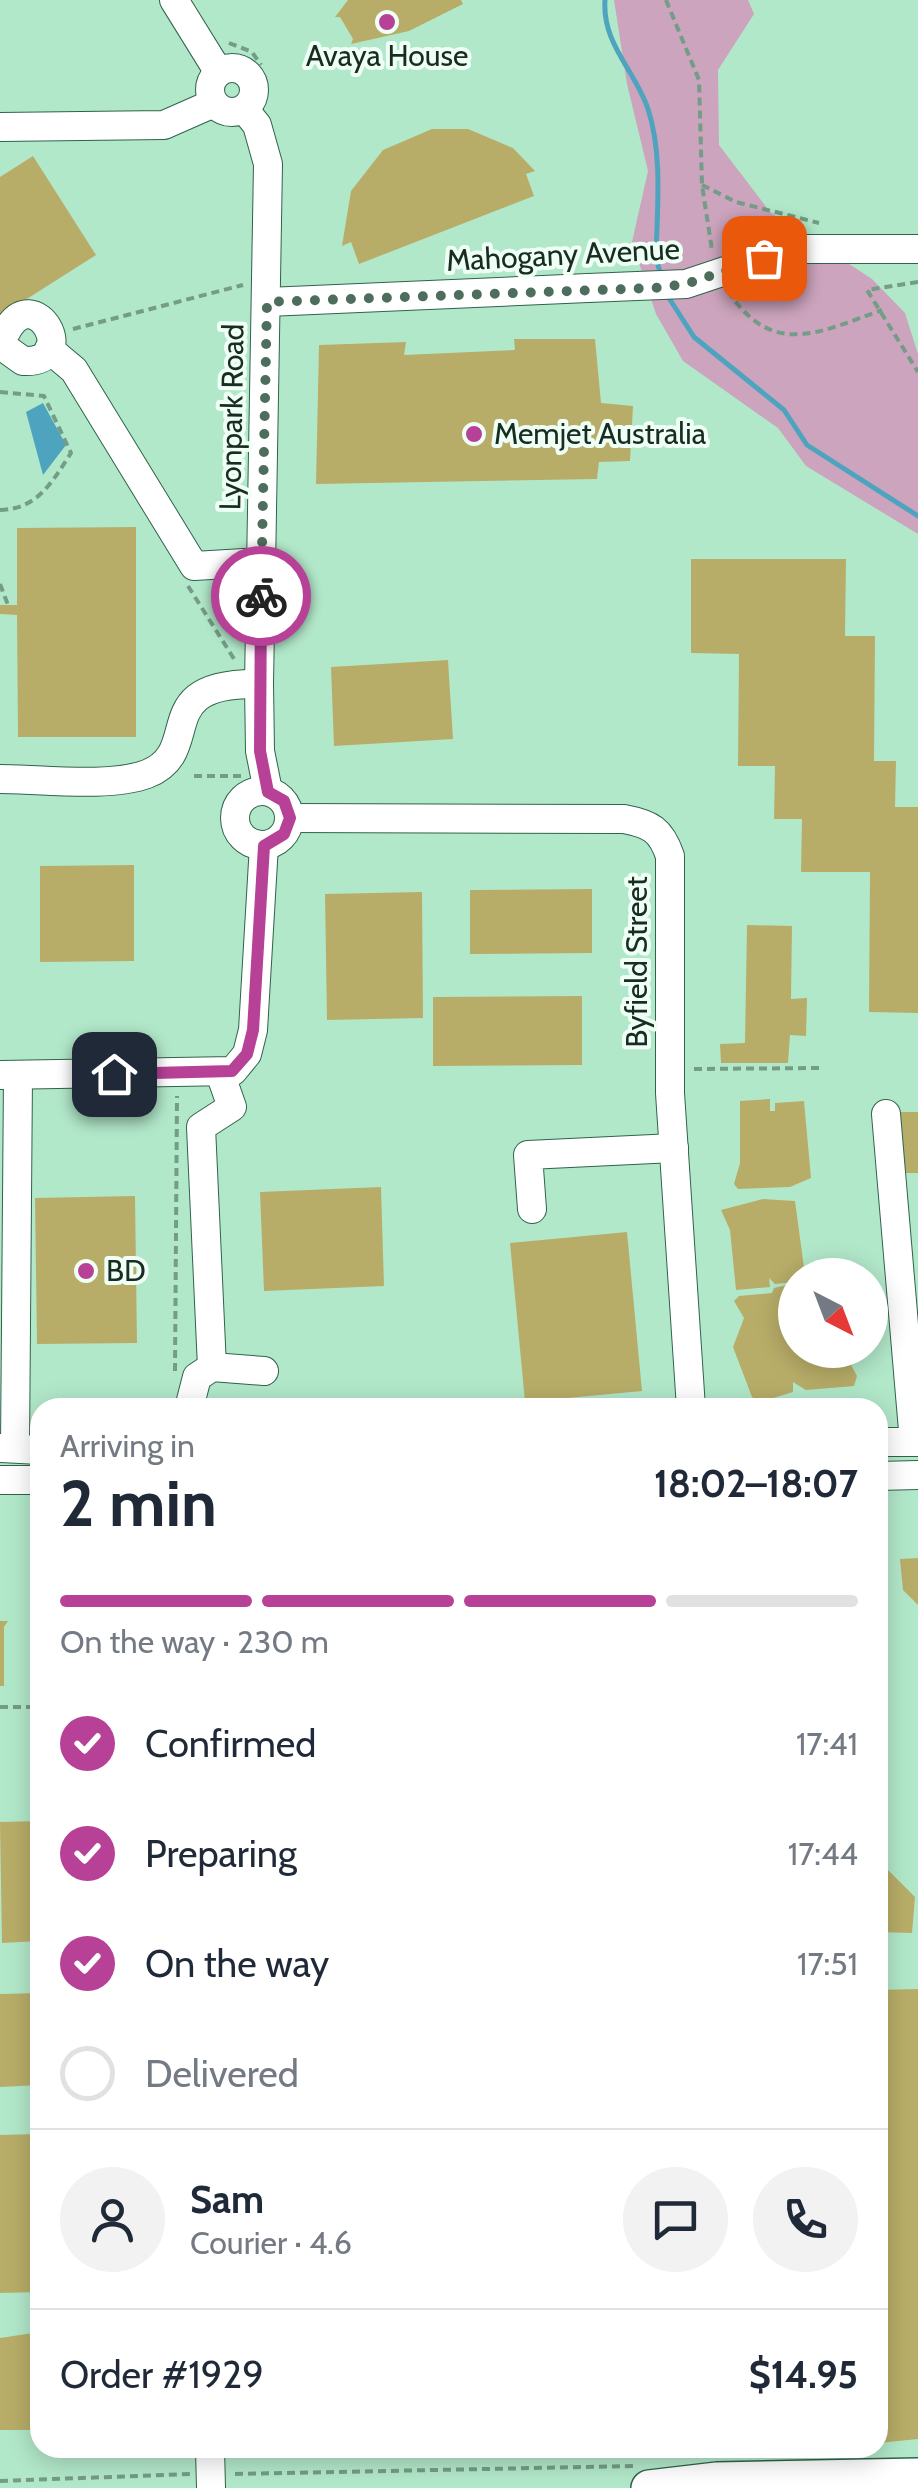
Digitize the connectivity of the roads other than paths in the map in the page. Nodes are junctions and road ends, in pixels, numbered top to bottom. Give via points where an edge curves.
1 (174, 0) edge
2 (218, 71) junction
3 (214, 103) junction
4 (244, 109) junction
5 (0, 127) edge
6 (918, 249) edge
7 (267, 291) junction
8 (51, 342) junction
9 (262, 562) junction
10 (254, 684) junction
11 (0, 779) edge
12 (268, 792) junction
13 (290, 818) junction
14 (264, 846) junction
15 (220, 1073) junction
16 (9, 1074) edge
17 (886, 1114) dead end
18 (674, 1148) junction
19 (532, 1208) dead end
20 (212, 1367) junction
21 (264, 1371) dead end
22 (182, 1398) edge
23 (690, 1398) edge
24 (888, 1442) edge
25 (916, 1442) edge
26 (18, 1448) edge
27 (918, 1475) edge
28 (888, 1476) edge
29 (0, 1480) edge
30 (30, 1480) edge
31 (918, 2476) edge
32 (649, 2477) edge

1 - 2 street
2 - 3 street via 210,88
2 - 4 street via 238,70 251,79 255,95
3 - 4 street
3 - 5 street via 164,125
4 - 7 street, Lyonpark Road via 257,124 268,164
6 - 7 street, Mahogany Avenue, bridge via 793,249 654,288
7 - 9 street, Lyonpark Road
8 - 8 street via 31,362 16,358 8,341 16,319 31,315 44,322
8 - 9 street via 194,566
9 - 10 street, Lyonpark Road
10 - 11 street via 214,687 191,702 168,760 148,773
10 - 12 street, Lyonpark Road
12 - 13 street via 284,801
12 - 14 street via 250,794 235,816 240,834
13 - 14 street via 284,834
13 - 18 street, Byfield Street via 624,819 649,824 664,836 670,856
14 - 15 street via 253,1030 247,1054 232,1071
15 - 16 street via 177,1083
15 - 20 street via 232,1107 201,1126
16 - 26 street
17 - 25 street
18 - 19 street via 528,1155
18 - 23 street, Byfield Street
20 - 21 street
20 - 22 street
24 - 25 street
27 - 28 street
29 - 30 street
31 - 32 main road

